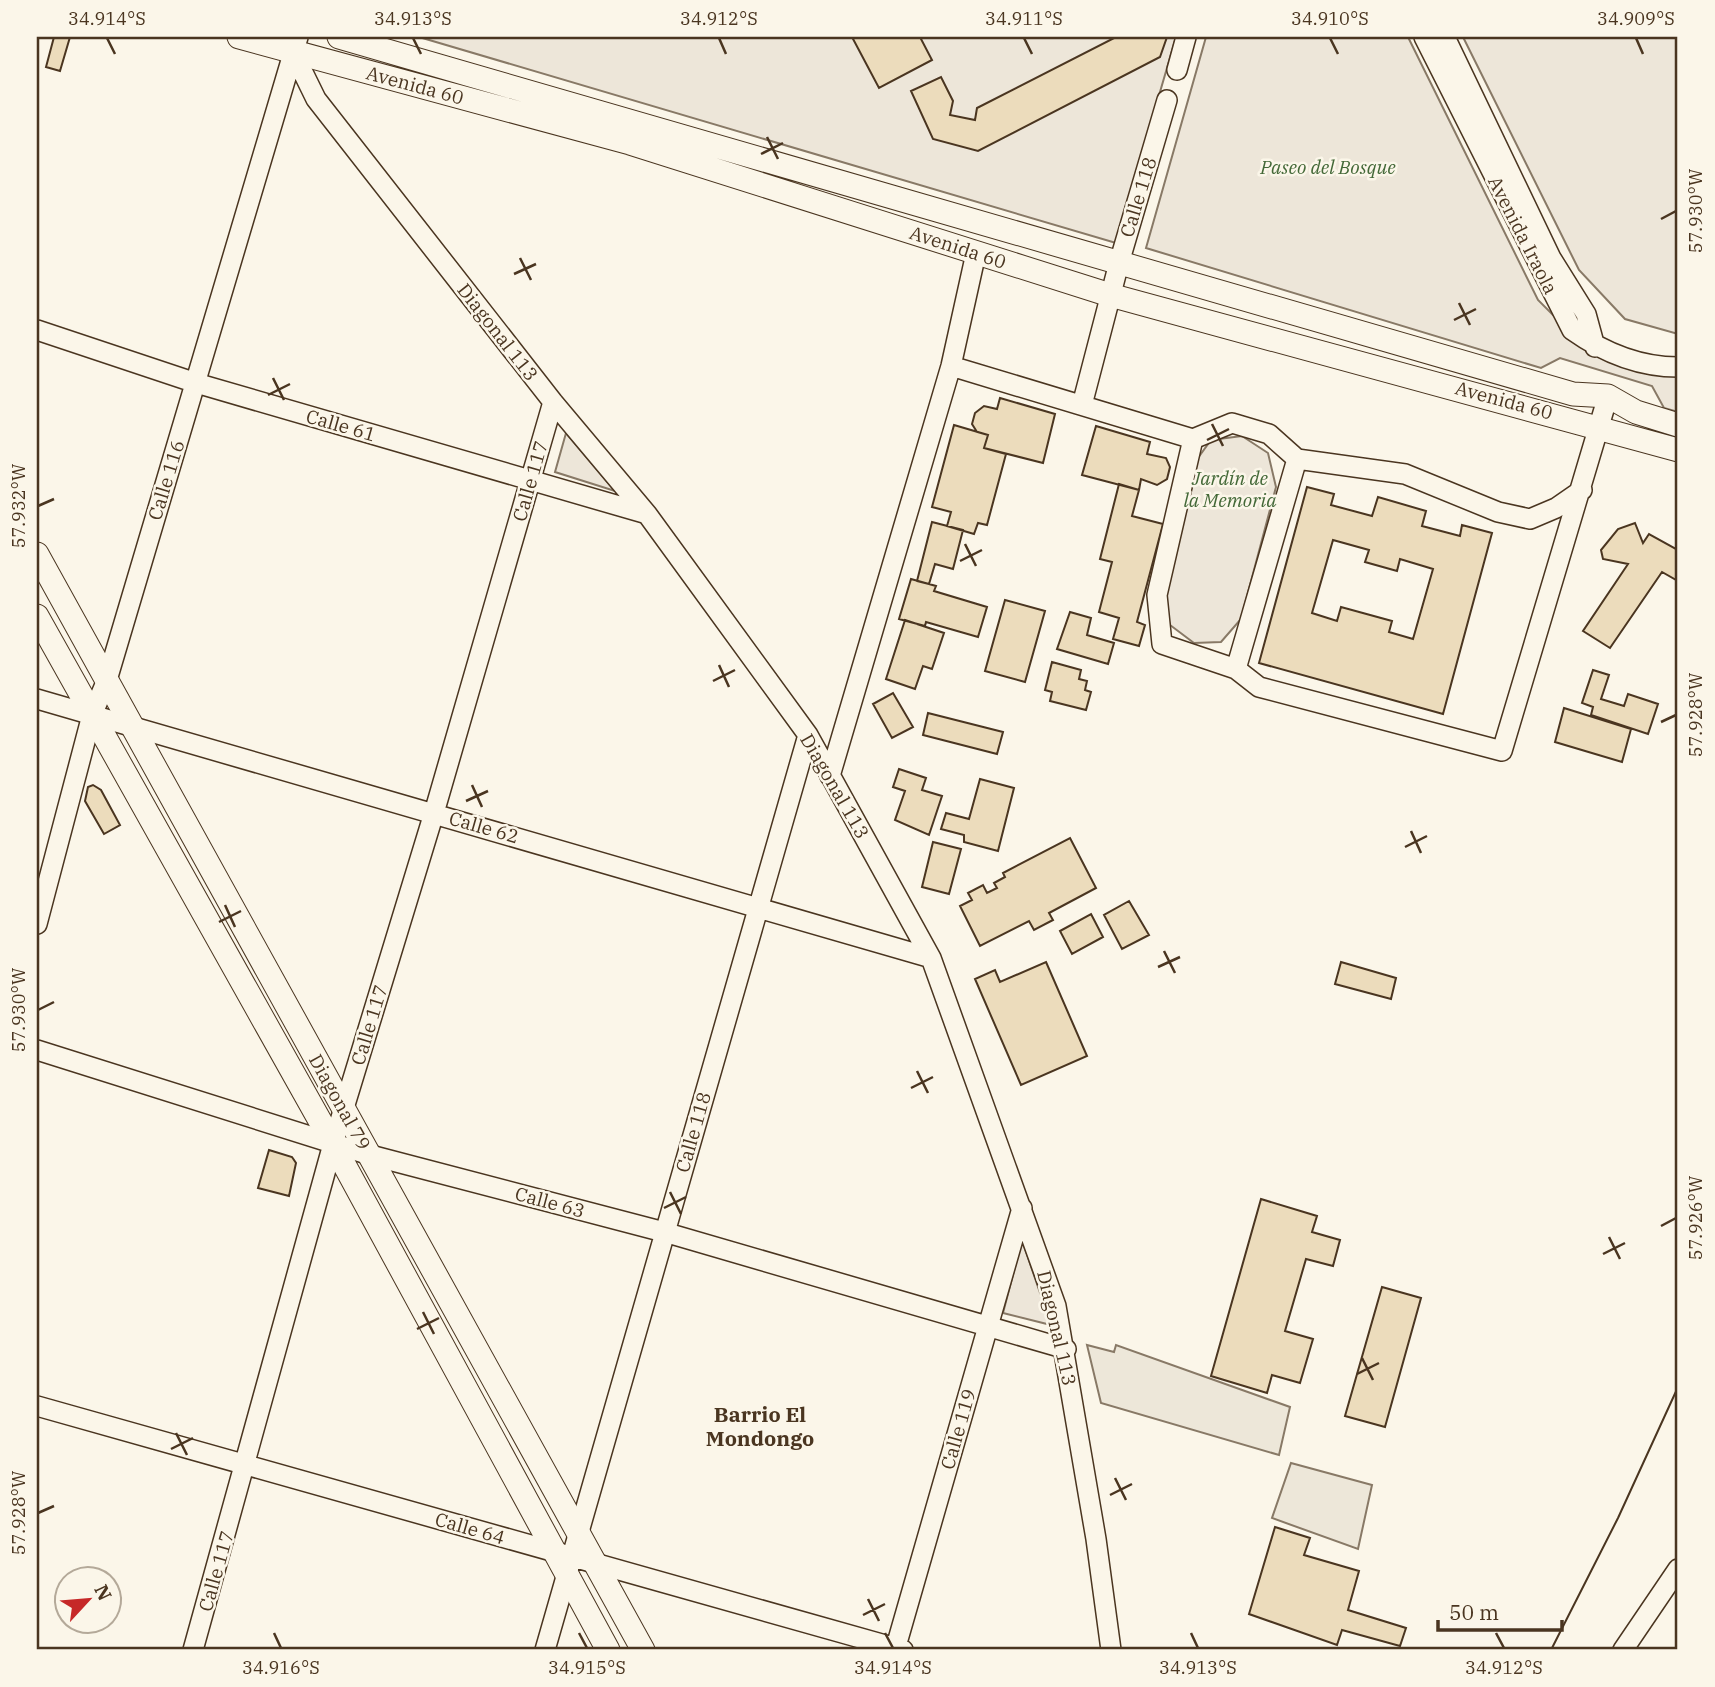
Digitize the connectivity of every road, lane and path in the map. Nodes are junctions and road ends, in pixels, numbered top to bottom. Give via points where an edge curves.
1 (239, 37) edge
2 (1186, 37) edge
3 (1423, 37) edge
4 (1445, 37) edge
5 (349, 38) edge
6 (295, 44) edge
7 (1177, 70) dead end
8 (1167, 100) dead end
9 (976, 253) junction
10 (1119, 263) junction
11 (1110, 295) junction
12 (37, 330) edge
13 (1595, 347) junction
14 (951, 366) junction
15 (1678, 367) edge
16 (195, 383) junction
17 (1608, 396) junction
18 (552, 402) junction
19 (1082, 405) junction
20 (1678, 425) edge
21 (1599, 426) junction
22 (1193, 439) junction
23 (1678, 450) edge
24 (1297, 459) junction
25 (530, 480) junction
26 (1582, 490) junction
27 (647, 514) junction
28 (37, 554) edge
29 (37, 616) edge
30 (1236, 669) junction
31 (107, 680) junction
32 (37, 699) edge
33 (92, 715) junction
34 (132, 724) junction
35 (808, 735) junction
36 (830, 776) junction
37 (434, 813) junction
38 (758, 908) junction
39 (37, 924) edge
40 (932, 958) junction
41 (37, 1050) edge
42 (344, 1109) junction
43 (333, 1144) junction
44 (370, 1155) junction
45 (1021, 1208) junction
46 (664, 1232) junction
47 (988, 1326) junction
48 (1066, 1349) junction
49 (37, 1406) edge
50 (247, 1463) junction
51 (578, 1531) junction
52 (564, 1562) junction
53 (597, 1565) junction
54 (1678, 1569) edge
55 (898, 1649) edge
56 (193, 1650) edge
57 (545, 1650) edge
58 (608, 1650) edge
59 (643, 1650) edge
60 (1111, 1650) edge
61 (1623, 1650) edge

1 - 6 main road, Avenida 60
2 - 7 street
3 - 13 street, Avenida Iraola via 1572,330
4 - 13 street via 1551,258 1586,314
5 - 10 main road, Avenida 60
6 - 9 main road, Avenida 60 via 630,143
6 - 16 street, Calle 116
6 - 18 street, Diagonal 113 via 316,99
8 - 10 street, Calle 118
9 - 11 main road, Avenida 60
9 - 14 street
10 - 11 street, Calle 118
10 - 17 main road, Avenida 60 via 1573,394
11 - 19 street, Calle 118
11 - 21 main road, Avenida 60
12 - 16 street, Calle 61
13 - 15 street, Avenida Iraola via 1656,367
14 - 19 street
14 - 36 street
16 - 25 street, Calle 61
16 - 31 street, Calle 116
17 - 20 main road, Avenida 60 via 1636,412
17 - 21 street
18 - 25 street, Calle 117
18 - 27 street, Diagonal 113
19 - 22 street
21 - 23 main road, Avenida 60
21 - 26 street
22 - 24 street via 1232,423 1269,433
22 - 30 street via 1157,595 1161,644
24 - 26 street via 1405,474 1498,512 1530,519
24 - 30 street
25 - 27 street, Calle 61
25 - 37 street, Calle 117
26 - 30 street via 1503,751 1259,687
27 - 35 street, Diagonal 113
28 - 31 main road, Diagonal 79
29 - 33 main road, Diagonal 79
31 - 33 street, Calle 116
31 - 34 main road, Diagonal 79
32 - 33 street, Calle 62
33 - 34 street, Calle 62
33 - 39 street, Calle 116
33 - 43 main road, Diagonal 79
34 - 37 street, Calle 62
34 - 42 main road, Diagonal 79
35 - 36 street, Diagonal 113
35 - 38 street, Calle 118
36 - 40 street, Diagonal 113
37 - 38 street, Calle 62
37 - 42 street, Calle 117
38 - 40 street, Calle 62
38 - 46 street, Calle 118
40 - 45 street, Diagonal 113
41 - 43 street, Calle 63
42 - 43 street, Calle 117
42 - 44 main road, Diagonal 79
43 - 44 street, Calle 63
43 - 50 street, Calle 117
43 - 52 main road, Diagonal 79
44 - 46 street, Calle 63
44 - 51 main road, Diagonal 79
45 - 47 street, Calle 119
45 - 48 street, Diagonal 113 via 1056,1306
46 - 47 street, Calle 63
46 - 51 street, Calle 118
47 - 48 street, Calle 63
47 - 55 street, Calle 119
48 - 60 street, Diagonal 113
49 - 50 street, Calle 64
50 - 52 street, Calle 64
50 - 56 street, Calle 117
51 - 52 street, Calle 118
51 - 53 main road, Diagonal 79
52 - 53 street, Calle 64
52 - 57 street, Calle 118
52 - 58 main road, Diagonal 79
53 - 55 street, Calle 64
53 - 59 main road, Diagonal 79
54 - 61 street

